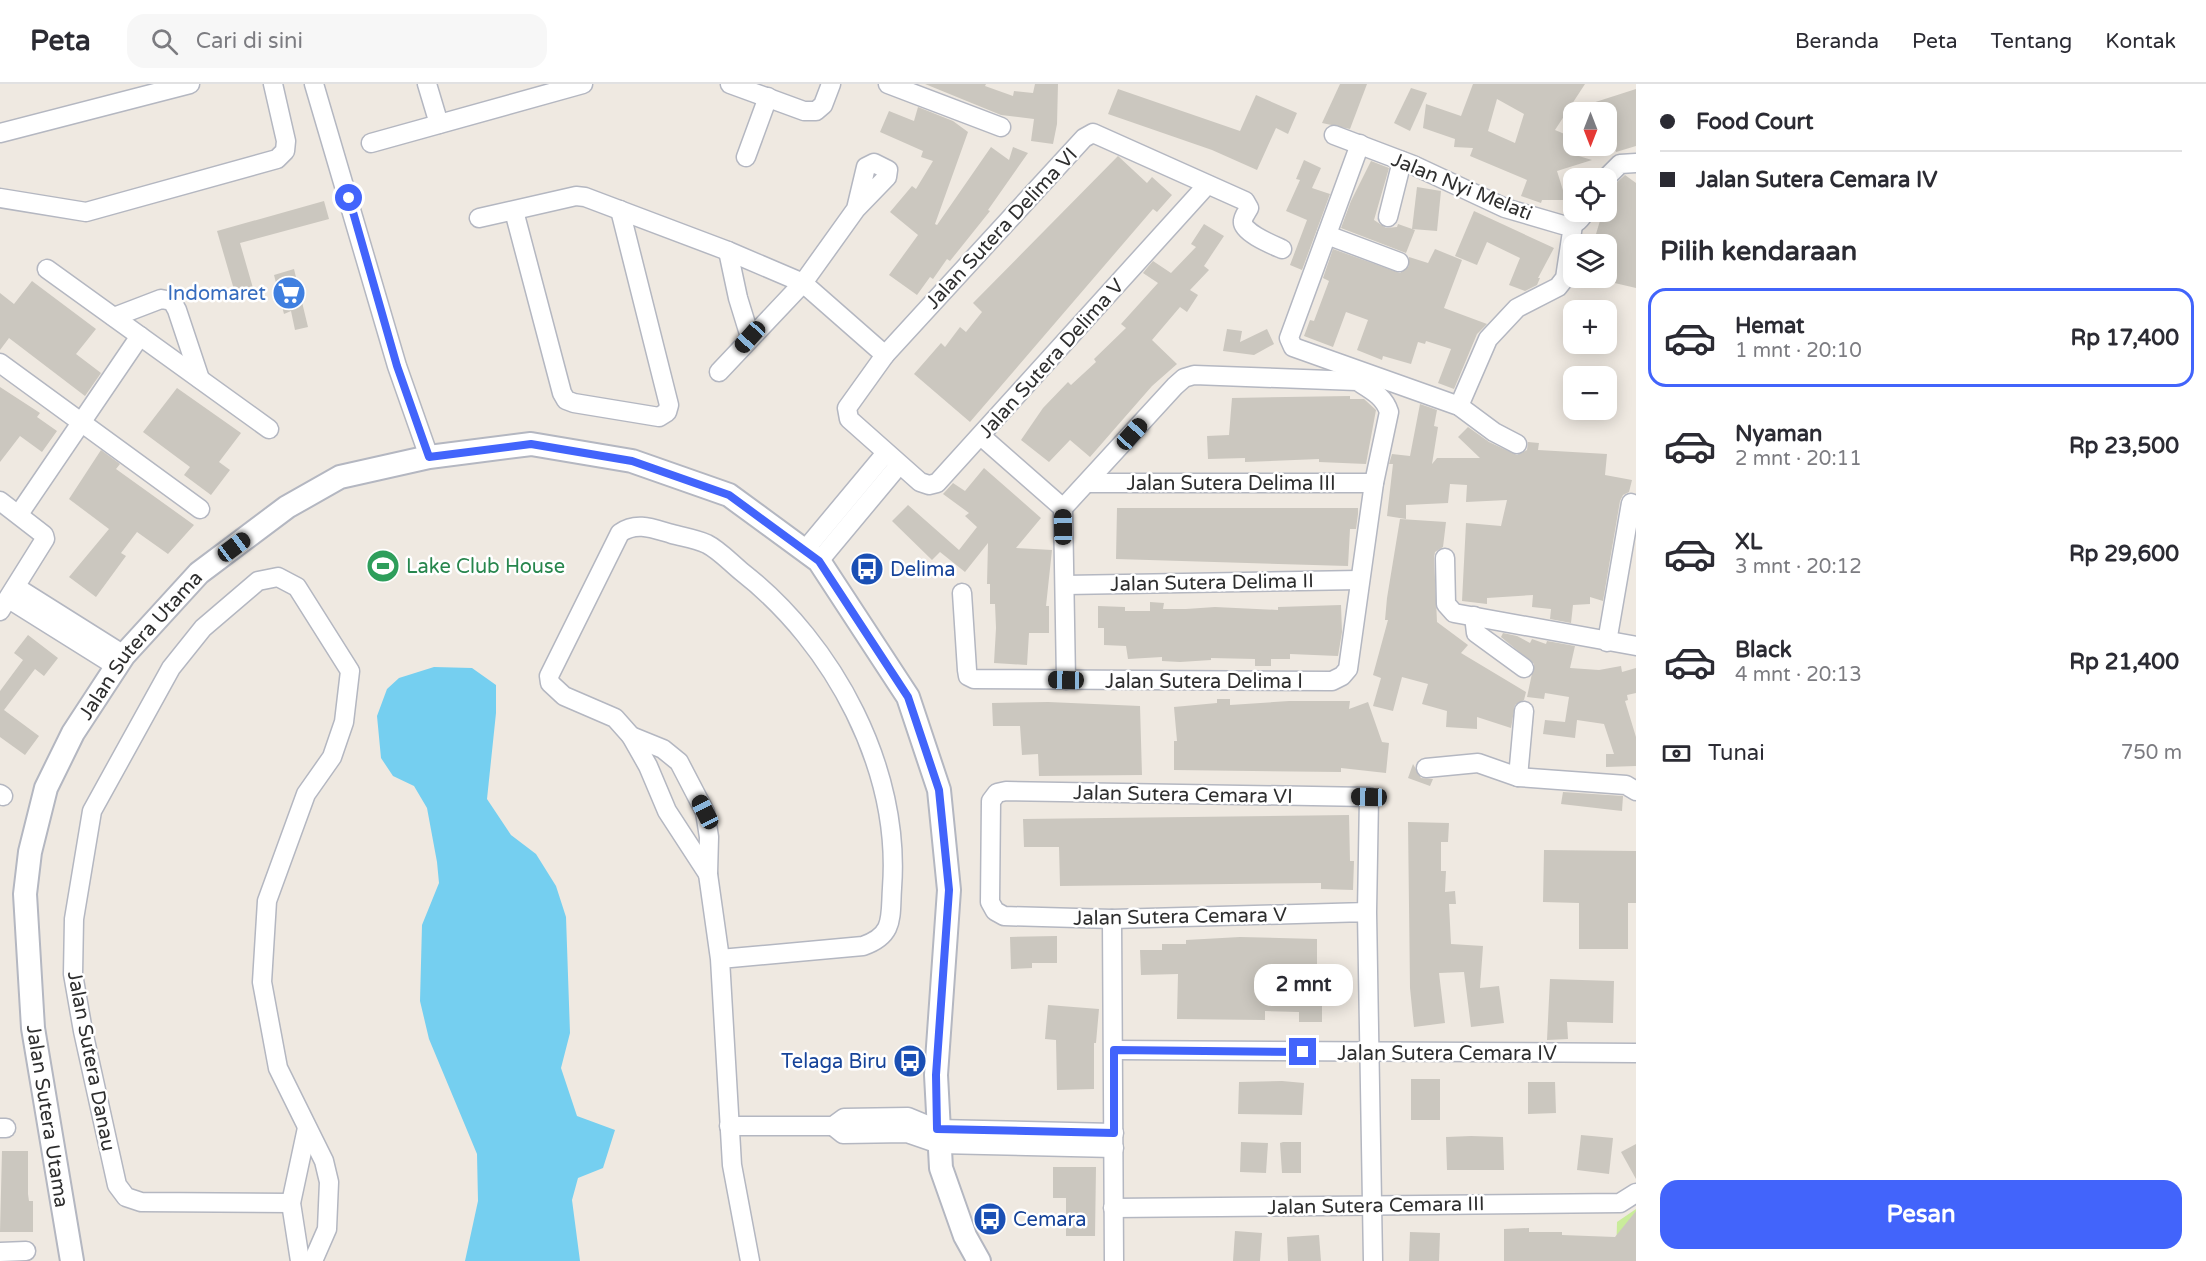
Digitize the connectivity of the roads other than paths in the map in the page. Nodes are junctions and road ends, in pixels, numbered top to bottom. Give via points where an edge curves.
1 (190, 84) edge
2 (273, 84) edge
3 (314, 84) edge
4 (426, 84) edge
5 (583, 84) edge
6 (730, 84) edge
7 (831, 84) edge
8 (888, 84) edge
9 (768, 97) junction
10 (439, 124) junction
11 (1001, 127) dead end
12 (0, 133) edge
13 (1334, 135) dead end
14 (371, 143) dead end
15 (1360, 144) junction
16 (746, 157) dead end
17 (1402, 161) junction
18 (1636, 163) edge
19 (1616, 168) edge
20 (1207, 185) junction
21 (0, 198) edge
22 (856, 209) dead end
23 (620, 210) junction
24 (513, 211) junction
25 (1388, 217) dead end
26 (479, 218) dead end
27 (1578, 222) edge
28 (1573, 225) junction
29 (1327, 235) junction
30 (1282, 249) dead end
31 (728, 251) junction
32 (1399, 262) dead end
33 (47, 269) dead end
34 (803, 283) junction
35 (114, 317) junction
36 (140, 336) junction
37 (750, 337) junction
38 (885, 355) junction
39 (0, 363) edge
40 (719, 372) dead end
41 (200, 379) junction
42 (1459, 406) junction
43 (83, 423) junction
44 (269, 429) dead end
45 (981, 436) junction
46 (1517, 444) dead end
47 (429, 457) junction
48 (892, 459) junction
49 (1088, 483) junction
50 (1374, 483) junction
51 (0, 501) edge
52 (1631, 503) dead end
53 (1063, 508) junction
54 (200, 509) dead end
55 (19, 514) junction
56 (812, 555) junction
57 (1445, 558) dead end
58 (1629, 563) edge
59 (1360, 580) junction
60 (1065, 585) junction
61 (962, 593) dead end
62 (8, 599) edge
63 (1474, 616) junction
64 (1607, 642) junction
65 (1636, 646) edge
66 (120, 661) junction
67 (1524, 668) dead end
68 (1066, 680) junction
69 (1524, 711) dead end
70 (631, 736) junction
71 (1426, 768) dead end
72 (1518, 777) junction
73 (1636, 791) edge
74 (708, 874) junction
75 (994, 911) joint
76 (1367, 912) junction
77 (1112, 919) junction
78 (720, 959) junction
79 (1114, 1050) junction
80 (1372, 1053) junction
81 (1636, 1053) edge
82 (729, 1126) junction
83 (307, 1128) junction
84 (938, 1136) junction
85 (1114, 1141) junction
86 (1636, 1193) edge
87 (291, 1203) junction
88 (1372, 1204) junction
89 (1113, 1208) junction
90 (26, 1251) dead end
91 (0, 1252) edge
92 (72, 1261) edge
93 (300, 1261) edge
94 (313, 1261) edge
95 (750, 1261) edge
96 (979, 1261) edge
97 (1114, 1261) edge
98 (1373, 1261) edge

1 - 12 street
2 - 21 street via 286,141 285,151 277,159 86,212
3 - 47 street via 397,366
4 - 10 street
5 - 10 street
6 - 9 street
7 - 9 street via 823,105 816,111 804,111
8 - 11 street
9 - 16 street
10 - 14 street
13 - 15 street, Jalan Nyi Melati
15 - 17 street, Jalan Nyi Melati
15 - 29 street
17 - 25 street
17 - 28 street, Jalan Nyi Melati via 1505,208
18 - 19 street
20 - 30 street, Jalan Sutera Delima VI via 1245,201 1249,208 1243,226
20 - 38 street, Jalan Sutera Delima VI via 1093,134 1084,138
20 - 45 street, Jalan Sutera Delima V
22 - 34 street
23 - 24 street via 576,196
23 - 24 street via 669,405 659,417 566,400
23 - 31 street
24 - 26 street
27 - 28 street
28 - 42 street via 1565,278 1558,287 1517,308 1488,339
29 - 32 street
29 - 42 street via 1289,338 1293,347
31 - 34 street
31 - 37 street
33 - 35 street
34 - 37 street
34 - 38 street
35 - 36 street
35 - 41 street via 161,299 172,301
36 - 41 street
36 - 43 street
37 - 40 street
38 - 48 street, Jalan Sutera Delima VI via 846,414
39 - 43 street
41 - 44 street
42 - 46 street
43 - 54 street
43 - 55 street
45 - 48 street, Jalan Sutera Delima V via 937,483 920,482
45 - 53 street
47 - 56 street, Jalan Sutera Utama via 531,444 632,461 729,495
47 - 66 street, Jalan Sutera Utama via 340,477 286,507 199,573
48 - 56 street
49 - 50 street, Jalan Sutera Delima III
49 - 50 street via 1175,386 1194,375 1357,381 1378,394 1389,412
49 - 53 street
50 - 59 street
51 - 55 street
52 - 58 street
53 - 60 street
55 - 62 street via 45,539
56 - 84 street, Jalan Sutera Utama via 908,697 939,790 949,890 936,1075
57 - 63 street via 1446,604 1455,613
58 - 64 street
59 - 60 street, Jalan Sutera Delima II
59 - 68 street, Jalan Sutera Delima I via 1348,669 1332,681
60 - 68 street
61 - 68 street, Jalan Sutera Delima I via 968,675 974,679
62 - 66 street
63 - 64 street
63 - 67 street via 1476,633
64 - 65 street
66 - 92 street, Jalan Sutera Utama via 73,733 46,788 30,852 25,894 33,1028
69 - 72 street
70 - 74 street via 667,811
70 - 74 street via 663,748 679,762 705,812
70 - 78 street via 615,718 564,696 550,683 549,676 620,533 628,527 641,526 708,544 772,595 826,664 867,738 888,807 894,858 889,928 879,940 863,946
71 - 72 street via 1478,763
72 - 73 street via 1626,785
74 - 78 street
75 - 76 street, Jalan Sutera Cemara VI via 990,902 991,801 997,793 1369,797
75 - 77 street, Jalan Sutera Cemara V via 1004,916
76 - 77 street, Jalan Sutera Cemara V
76 - 80 street
77 - 79 street
78 - 82 street
79 - 80 street, Jalan Sutera Cemara IV
79 - 85 street
80 - 81 street, Jalan Sutera Cemara IV
80 - 88 street
82 - 84 street via 833,1126 844,1118 908,1125
82 - 95 street via 738,1207
83 - 87 street
83 - 87 street, Jalan Sutera Danau via 278,1068 262,982 267,901 306,794 332,757 344,722 351,671 297,587 278,577 258,581 203,628 171,668 92,811 74,919 73,974 117,1185 126,1197 141,1202
83 - 94 street via 324,1161 329,1182 327,1229
84 - 85 street
84 - 96 street, Jalan Sutera Utama via 941,1168 965,1236
85 - 89 street
86 - 88 street, Jalan Sutera Cemara III via 1620,1203
87 - 93 street
88 - 89 street, Jalan Sutera Cemara III
88 - 98 street
89 - 97 street
90 - 91 street

